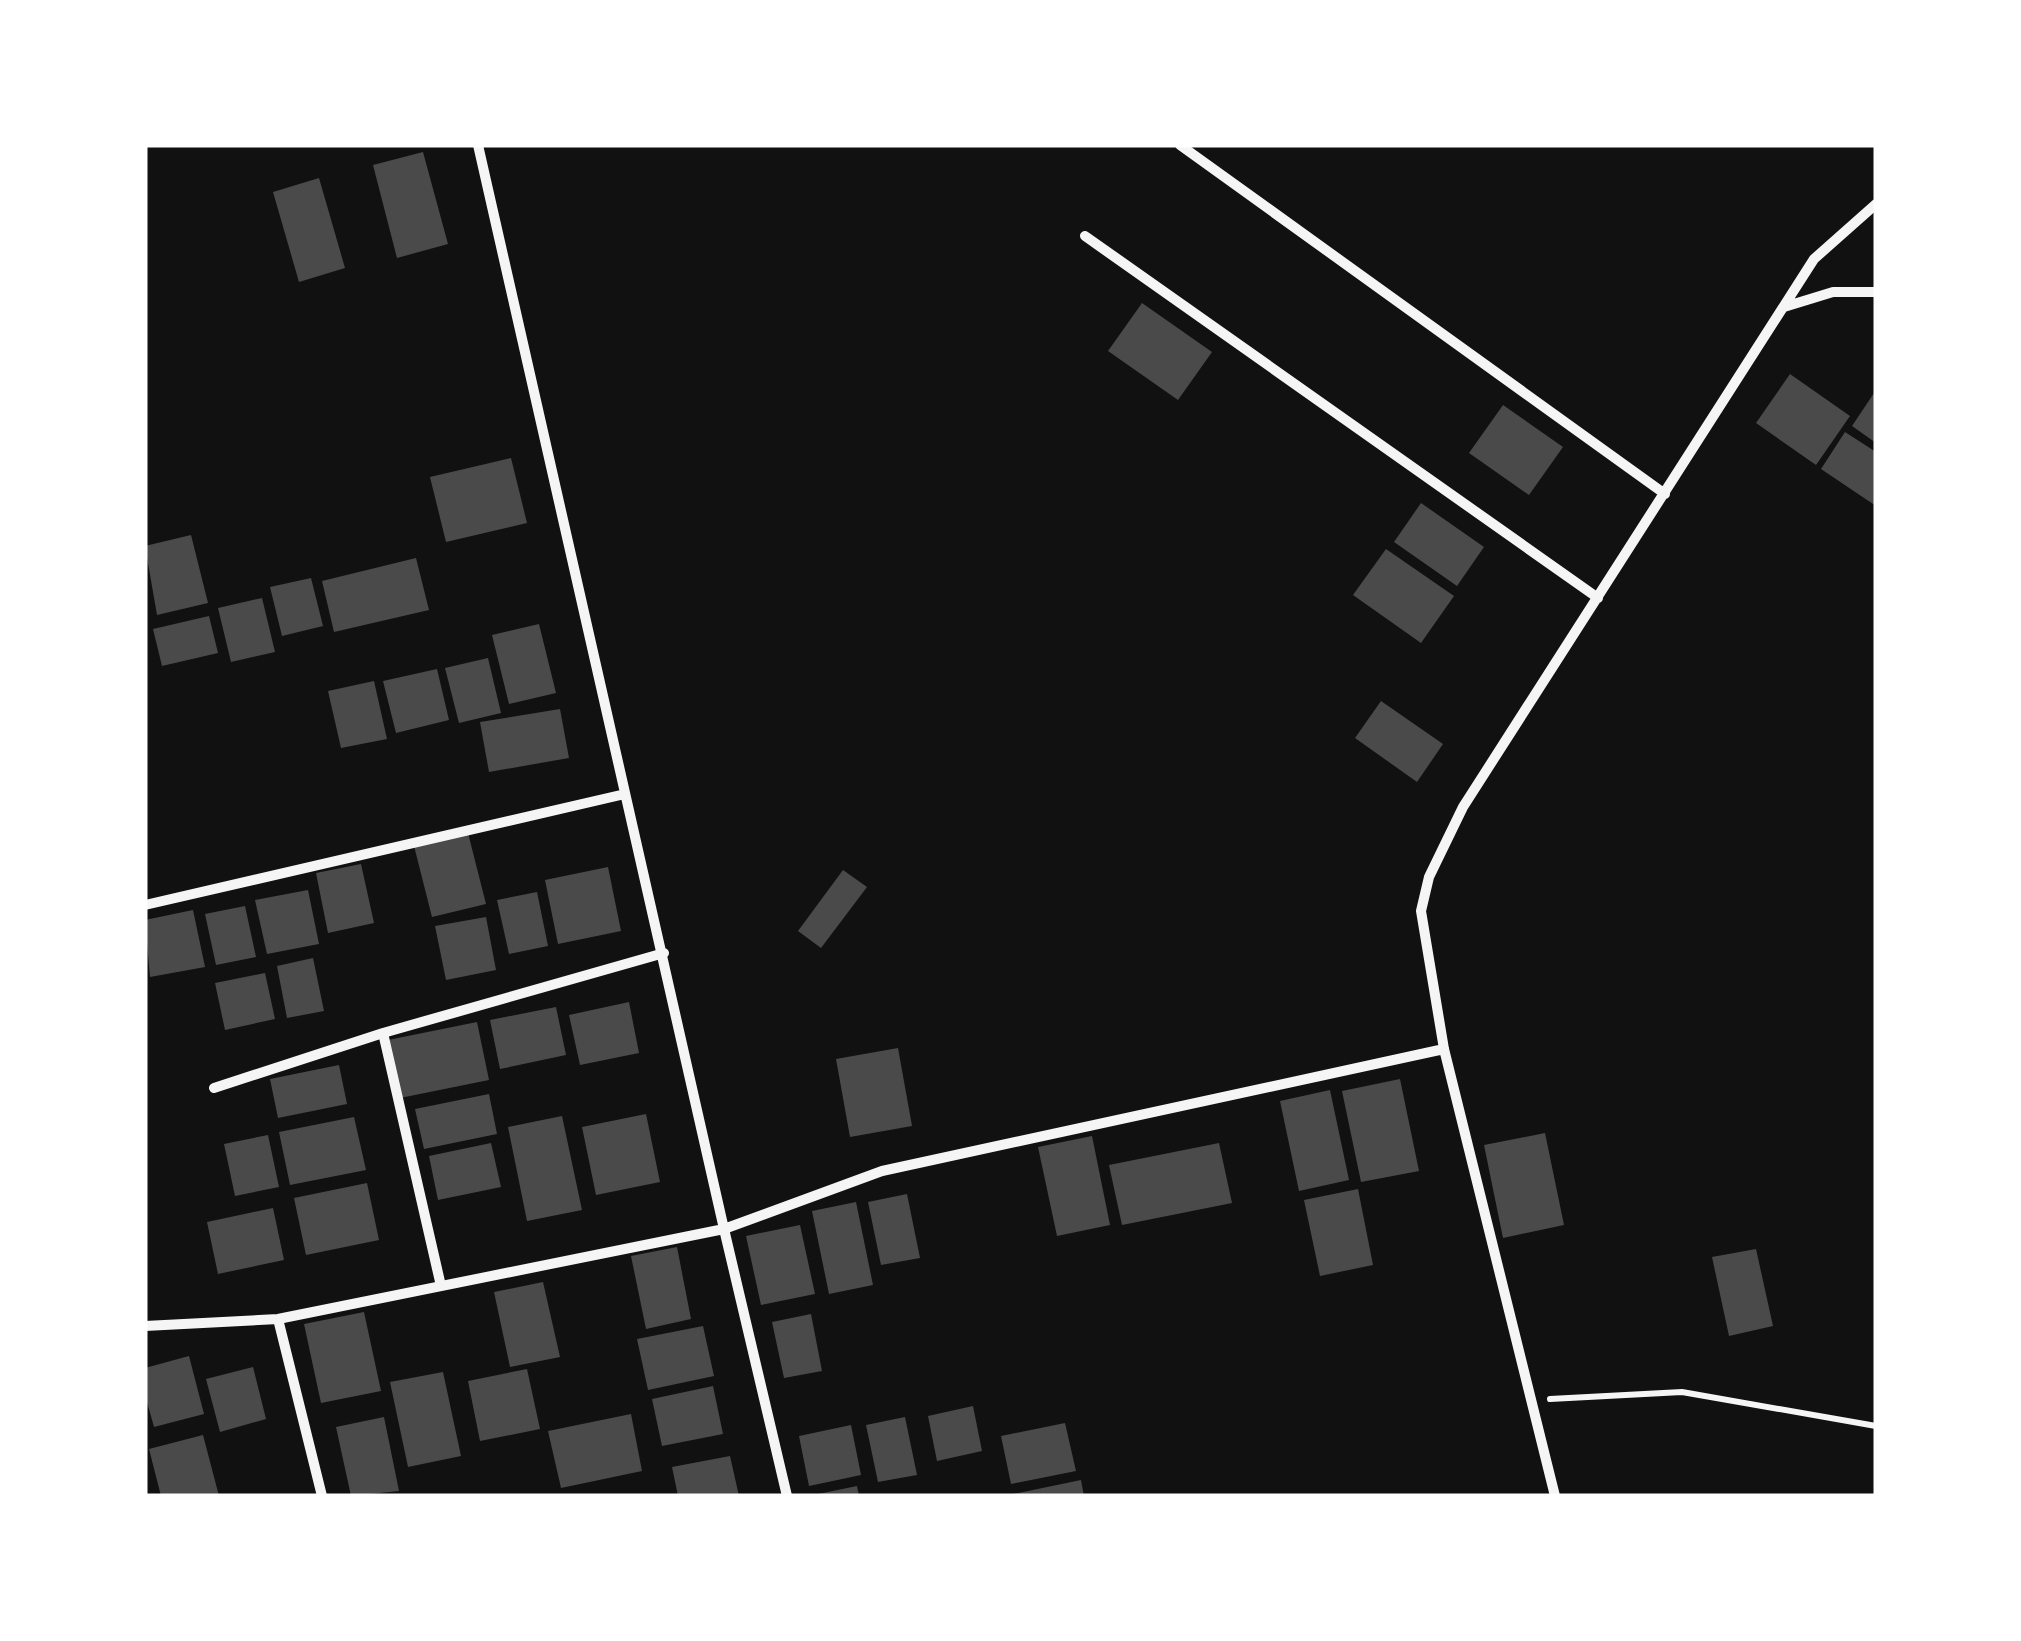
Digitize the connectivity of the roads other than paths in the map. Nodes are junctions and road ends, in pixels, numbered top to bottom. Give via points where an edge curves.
1 (478, 145) edge
2 (1180, 145) edge
3 (1876, 204) edge
4 (1086, 236) dead end
5 (1876, 292) edge
6 (1784, 307) junction
7 (1664, 494) junction
8 (1598, 598) junction
9 (625, 794) junction
10 (145, 905) edge
11 (664, 952) junction
12 (383, 1033) junction
13 (1444, 1049) junction
14 (214, 1088) dead end
15 (724, 1229) junction
16 (441, 1286) junction
17 (278, 1319) junction
18 (145, 1326) edge
19 (322, 1496) edge
20 (787, 1496) edge
21 (1556, 1496) edge

1 - 9 street
2 - 7 street
3 - 6 street via 1814,258
4 - 8 street
5 - 6 street via 1833,292
6 - 7 street
7 - 8 street
8 - 13 street via 1463,807 1429,877 1420,911
9 - 10 street
9 - 11 street
11 - 12 street
11 - 15 street
12 - 14 street
12 - 16 street
13 - 15 street via 882,1171
13 - 21 street
15 - 16 street
15 - 20 street
16 - 17 street
17 - 18 street
17 - 19 street

